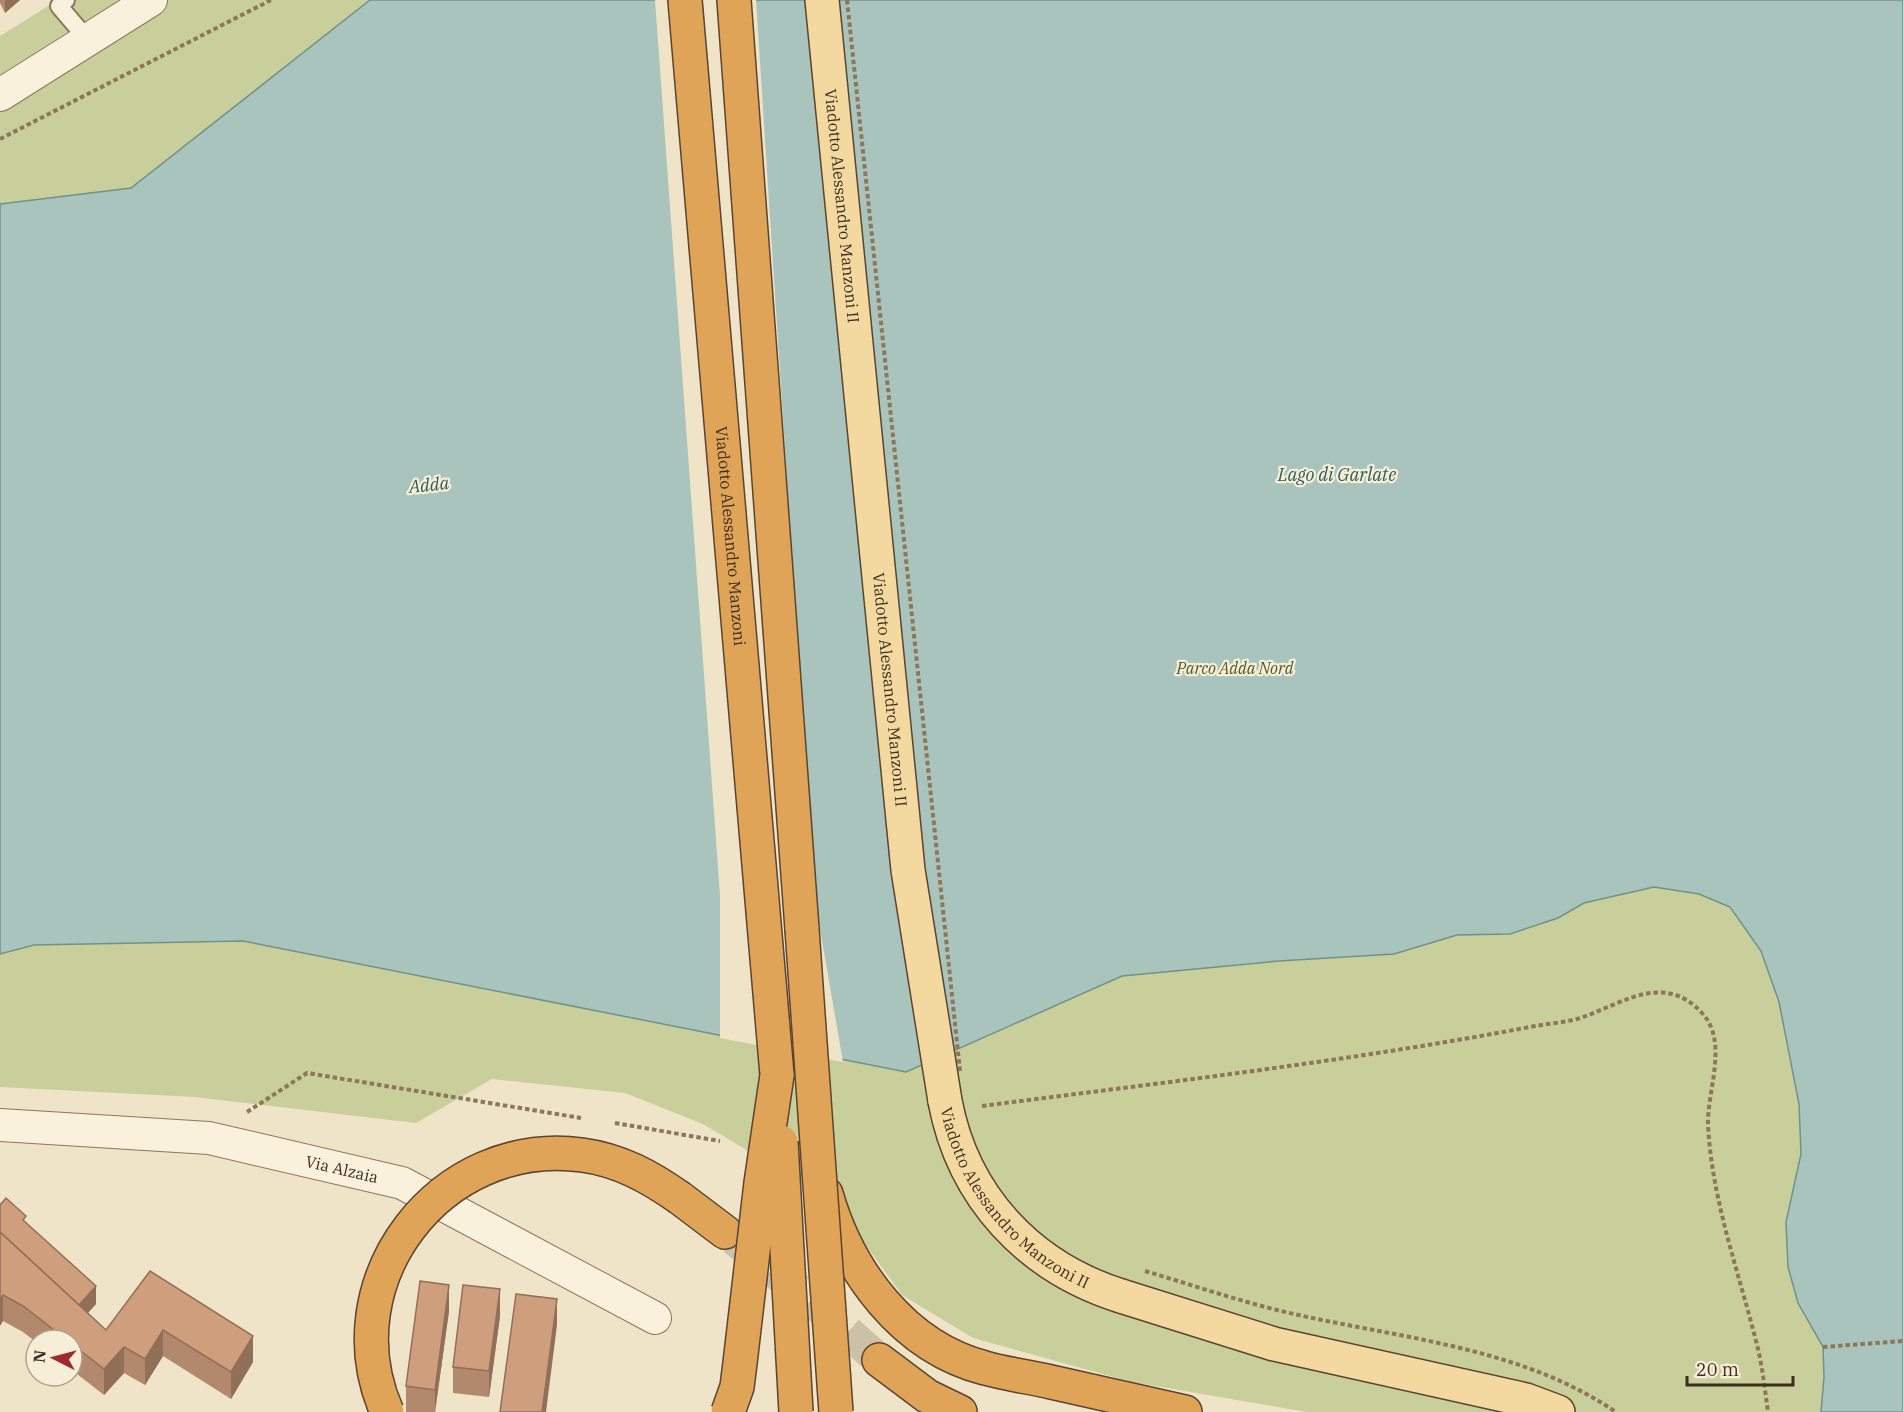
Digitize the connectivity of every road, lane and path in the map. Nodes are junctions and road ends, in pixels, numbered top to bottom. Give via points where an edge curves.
1 (66, 0) edge
2 (271, 0) edge
3 (685, 0) edge
4 (734, 0) edge
5 (822, 0) edge
6 (847, 0) edge
7 (131, 5) edge
8 (88, 40) junction
9 (0, 95) edge
10 (0, 139) edge
11 (802, 928) junction
12 (777, 1075) junction
13 (963, 1080) dead end
14 (976, 1107) dead end
15 (590, 1119) dead end
16 (614, 1123) dead end
17 (0, 1125) edge
18 (209, 1138) junction
19 (720, 1141) dead end
20 (725, 1233) tunnel mouth
21 (1143, 1270) dead end
22 (655, 1318) dead end
23 (1903, 1341) edge
24 (1823, 1347) dead end
25 (879, 1360) tunnel mouth
26 (387, 1412) edge
27 (728, 1412) edge
28 (796, 1412) edge
29 (836, 1412) edge
30 (960, 1412) edge
31 (1185, 1412) edge
32 (1558, 1412) edge
33 (1616, 1412) edge
34 (1768, 1412) edge

1 - 8 lane via 59,6
2 - 10 path
3 - 12 highway, Viadotto Alessandro Manzoni
4 - 11 highway
5 - 32 main road, Viadotto Alessandro Manzoni II, bridge via 908,870 948,1116 971,1177 990,1208 1010,1230 1067,1275 1274,1344 1526,1400
6 - 13 path, bridge
7 - 8 street
8 - 9 street
11 - 29 highway, bridge
11 - 31 highway, bridge via 823,1178 834,1221 868,1285 909,1327 958,1358 986,1369
12 - 27 highway, bridge via 741,1363
12 - 28 highway, bridge
14 - 34 path via 1406,1051 1584,1017 1632,996 1655,991 1679,997 1701,1011 1712,1026 1715,1049 1708,1122 1714,1189 1759,1352
15 - 18 path via 307,1073
16 - 19 path
17 - 18 street, Via Alzaia
18 - 22 street, Via Alzaia via 402,1183
20 - 26 highway, bridge via 659,1183 606,1159 571,1153 536,1154 470,1175 423,1210 408,1228 381,1280 372,1337 375,1372
21 - 33 path, bridge via 1277,1310 1448,1344 1535,1370
23 - 24 path
25 - 30 highway via 927,1396

